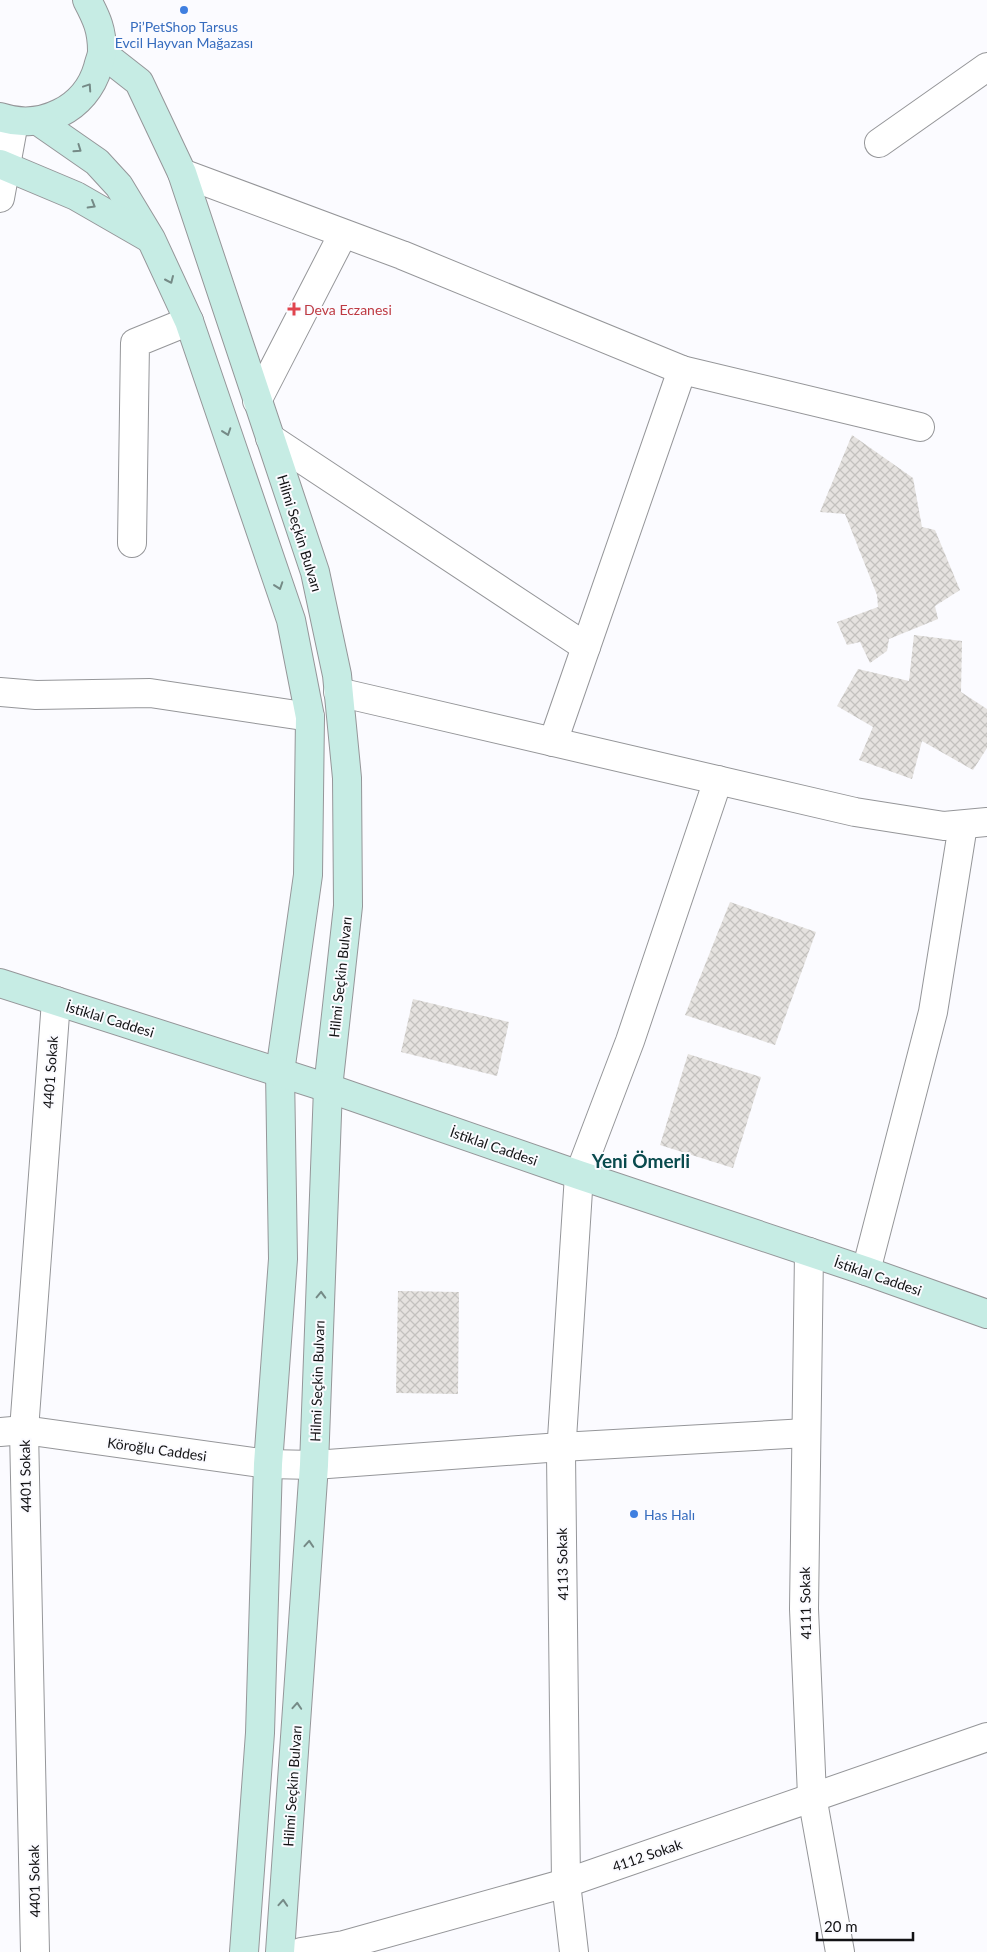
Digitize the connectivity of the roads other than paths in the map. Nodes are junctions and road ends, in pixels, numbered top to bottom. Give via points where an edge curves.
1 (87, 0) edge
2 (102, 53) junction
3 (987, 68) edge
4 (17, 120) edge
5 (879, 142) dead end
6 (3, 166) edge
7 (182, 173) junction
8 (0, 198) edge
9 (343, 234) junction
10 (152, 239) junction
11 (188, 321) junction
12 (682, 370) junction
13 (257, 401) junction
14 (920, 427) dead end
15 (270, 438) junction
16 (132, 543) dead end
17 (586, 647) junction
18 (0, 692) edge
19 (338, 692) junction
20 (310, 717) junction
21 (553, 742) junction
22 (718, 780) junction
23 (975, 824) edge
24 (0, 983) edge
25 (56, 1002) junction
26 (280, 1072) junction
27 (328, 1088) junction
28 (579, 1175) junction
29 (809, 1252) junction
30 (866, 1271) junction
31 (987, 1314) edge
32 (12, 1431) edge
33 (806, 1433) junction
34 (561, 1447) junction
35 (268, 1464) junction
36 (314, 1465) junction
37 (987, 1737) edge
38 (812, 1796) junction
39 (566, 1883) junction
40 (35, 1952) edge
41 (244, 1952) edge
42 (280, 1952) edge
43 (301, 1952) edge
44 (574, 1952) edge
45 (840, 1952) edge

1 - 2 street via 99,24
4 -> 2 street via 61,113 81,98 95,78
2 - 7 street, Hilmi Seçkin Bulvarı via 139,82
3 - 5 street
4 - 6 street
4 -> 10 street via 97,162 120,186
6 - 8 street
6 -> 10 street via 76,196
7 - 9 street
7 - 13 street, Hilmi Seçkin Bulvarı
9 - 12 street
9 - 13 street
10 -> 11 street
11 - 16 street via 135,343
11 -> 20 street via 291,620
12 - 14 street
12 - 17 street
13 - 15 street, Hilmi Seçkin Bulvarı
15 - 17 street
15 - 19 street, Hilmi Seçkin Bulvarı via 315,572
17 - 21 street
18 - 20 street via 36,695 150,693
19 - 21 street
19 - 27 street, Hilmi Seçkin Bulvarı via 347,778 348,906
20 - 26 street via 308,875
21 - 22 street
22 - 23 street via 855,812 944,826
22 - 28 street, 4113 Sokak via 630,1041
23 - 30 street via 934,1012
24 - 25 street, İstiklal Caddesi
25 - 26 street, İstiklal Caddesi
25 - 32 street, 4401 Sokak
26 - 27 street, İstiklal Caddesi
26 - 35 street via 283,1259
27 - 28 street, İstiklal Caddesi
36 -> 27 street, Hilmi Seçkin Bulvarı
28 - 29 street, İstiklal Caddesi
28 - 34 street, 4113 Sokak
29 - 30 street, İstiklal Caddesi
29 - 33 street, 4111 Sokak
30 - 31 street, İstiklal Caddesi
32 - 35 street, Köroğlu Caddesi
32 - 40 street, 4401 Sokak
33 - 34 street, Köroğlu Caddesi
33 - 38 street, 4111 Sokak via 804,1609
34 - 36 street, Köroğlu Caddesi
34 - 39 street, 4113 Sokak
35 - 36 street, Köroğlu Caddesi
35 - 41 street via 260,1733
42 -> 36 street, Hilmi Seçkin Bulvarı
37 - 38 street, 4112 Sokak
38 - 39 street, 4112 Sokak
38 - 45 street, 4111 Sokak
39 - 43 street, 4112 Sokak via 344,1945
39 - 44 street, 4113 Sokak

